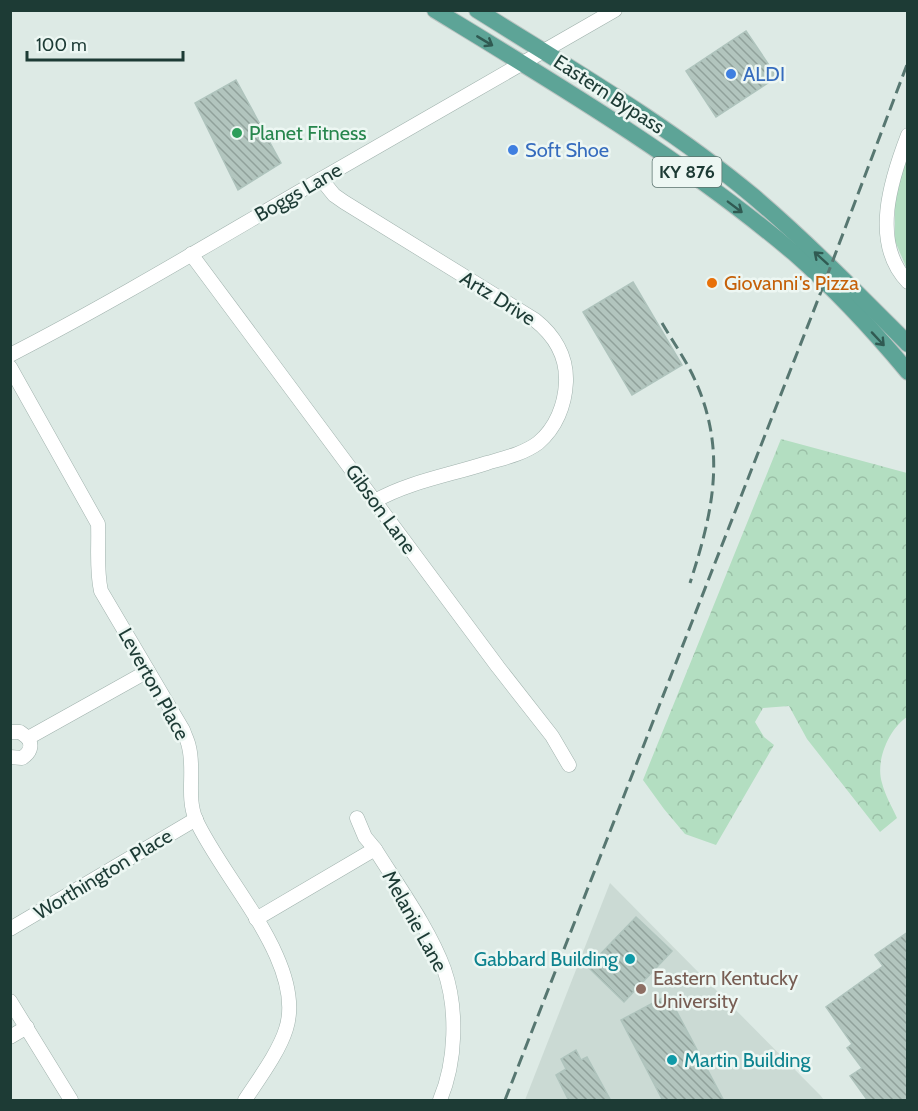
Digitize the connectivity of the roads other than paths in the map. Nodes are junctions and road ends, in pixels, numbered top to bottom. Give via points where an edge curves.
1 (435, 10) edge
2 (477, 10) edge
3 (615, 10) edge
4 (544, 52) junction
5 (523, 64) junction
6 (908, 135) edge
7 (321, 179) junction
8 (191, 254) junction
9 (908, 282) edge
10 (908, 344) edge
11 (10, 356) edge
12 (10, 367) edge
13 (908, 372) edge
14 (375, 501) junction
15 (148, 671) junction
16 (10, 732) edge
17 (28, 738) junction
18 (10, 758) edge
19 (569, 765) dead end
20 (357, 818) dead end
21 (195, 819) junction
22 (375, 849) junction
23 (256, 919) junction
24 (10, 929) edge
25 (10, 1001) edge
26 (27, 1028) junction
27 (10, 1037) edge
28 (71, 1101) edge
29 (245, 1101) edge
30 (440, 1101) edge

1 -> 5 main road, Eastern Bypass / KY 876
2 - 4 main road, Eastern Bypass / KY 876
3 - 4 street, Boggs Lane
4 - 5 street, Boggs Lane
10 -> 4 main road, Eastern Bypass / KY 876 via 752,196 666,131
5 - 7 street, Boggs Lane
5 -> 13 main road, Eastern Bypass / KY 876 via 651,147 795,254
6 - 9 street via 890,186 887,216 892,257
7 - 8 street, Boggs Lane
7 - 14 street, Artz Drive via 344,202 535,320 558,345 565,367 565,392 559,415 537,443 507,457
8 - 11 street, Boggs Lane
8 - 14 street, Gibson Lane
12 - 15 street, Leverton Place via 98,524 101,591
14 - 19 street, Gibson Lane via 552,736
15 - 17 street
15 - 21 street, Leverton Place via 190,748
16 - 17 street via 20,732
17 - 18 street via 30,748 26,756
20 - 22 street, Melanie Lane
21 - 23 street, Leverton Place
21 - 24 street, Worthington Place
22 - 23 street
22 - 30 street, Melanie Lane via 444,969 451,998 453,1046 451,1068
23 - 29 street, Leverton Place via 281,967 291,1003 286,1030
25 - 26 street
26 - 27 street
26 - 28 street

